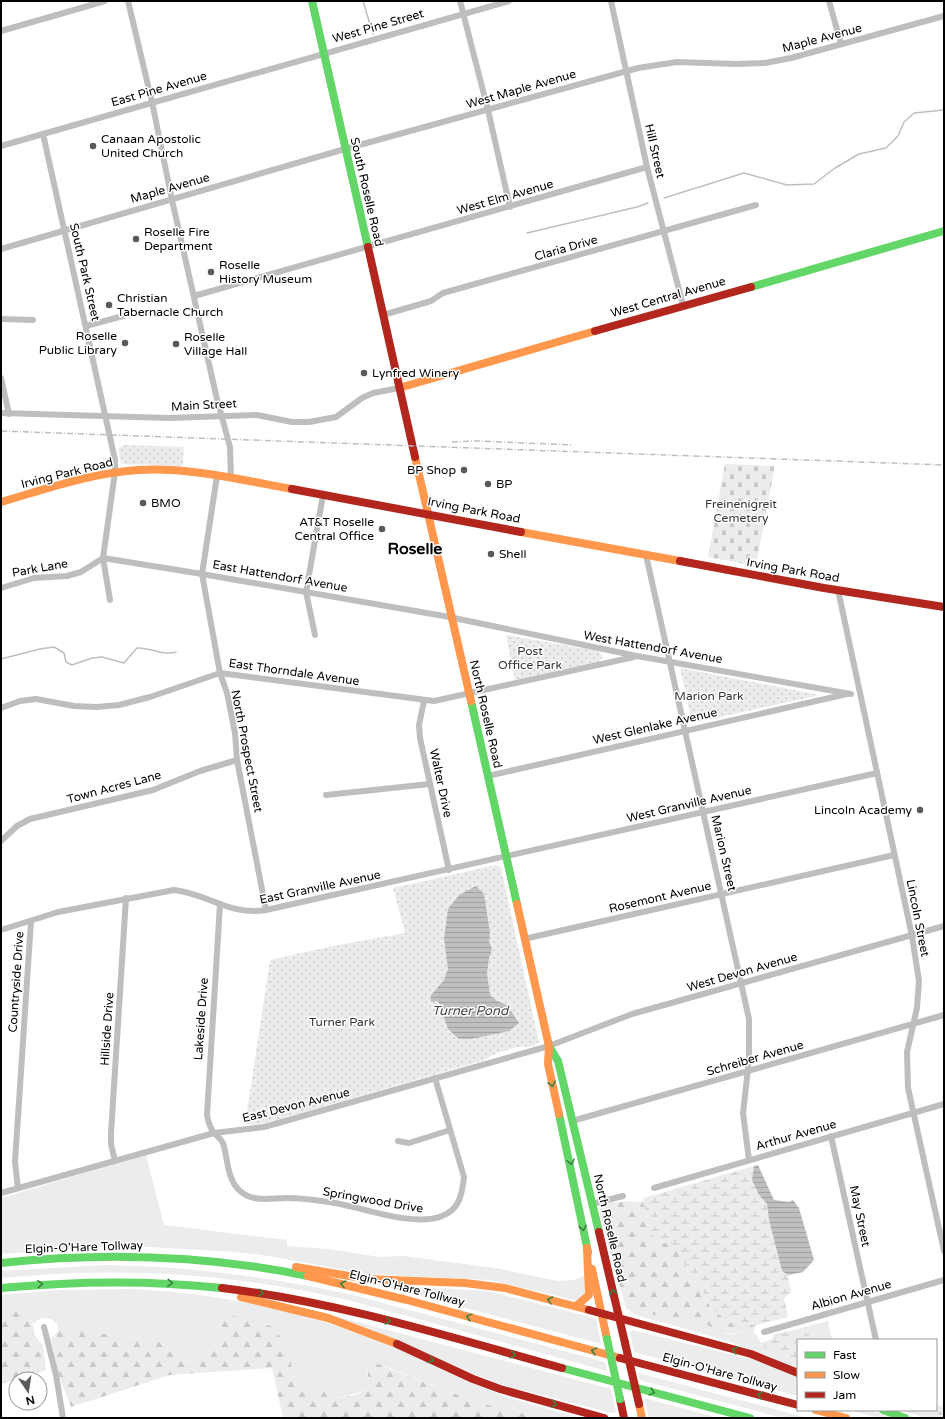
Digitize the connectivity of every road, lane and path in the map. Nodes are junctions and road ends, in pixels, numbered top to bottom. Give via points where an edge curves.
1 (105, 1) edge
2 (128, 1) edge
3 (312, 1) edge
4 (460, 1) edge
5 (509, 1) edge
6 (611, 1) edge
7 (829, 1) edge
8 (463, 14) junction
9 (944, 16) edge
10 (1, 31) edge
11 (841, 44) junction
12 (324, 53) junction
13 (704, 62) joint
14 (627, 71) junction
15 (152, 102) junction
16 (488, 110) junction
17 (43, 134) junction
18 (1, 146) edge
19 (345, 149) junction
20 (647, 167) junction
21 (172, 200) junction
22 (756, 205) dead end
23 (510, 207) junction
24 (64, 230) junction
25 (944, 231) edge
26 (663, 232) junction
27 (368, 247) junction
28 (1, 249) edge
29 (194, 296) junction
30 (683, 305) junction
31 (383, 315) junction
32 (123, 316) dead end
33 (1, 318) edge
34 (34, 320) dead end
35 (86, 326) junction
36 (1, 378) edge
37 (399, 388) junction
38 (1, 413) edge
39 (9, 414) junction
40 (222, 415) junction
41 (107, 416) junction
42 (115, 472) junction
43 (217, 476) junction
44 (231, 478) junction
45 (323, 496) junction
46 (1, 502) edge
47 (428, 514) junction
48 (646, 554) junction
49 (103, 558) junction
50 (202, 574) junction
51 (1, 588) edge
52 (838, 590) junction
53 (306, 592) junction
54 (110, 600) dead end
55 (944, 607) edge
56 (452, 618) junction
57 (315, 635) dead end
58 (637, 656) junction
59 (669, 661) junction
60 (220, 674) junction
61 (860, 692) junction
62 (469, 694) junction
63 (851, 694) junction
64 (424, 701) junction
65 (1, 708) edge
66 (685, 731) junction
67 (237, 760) junction
68 (877, 773) junction
69 (488, 776) junction
70 (430, 784) junction
71 (326, 795) dead end
72 (704, 812) junction
73 (1, 842) edge
74 (894, 855) junction
75 (506, 857) junction
76 (449, 870) junction
77 (722, 894) junction
78 (126, 898) junction
79 (220, 904) junction
80 (266, 910) junction
81 (31, 921) junction
82 (944, 926) edge
83 (1, 930) edge
84 (912, 936) junction
85 (524, 938) junction
86 (742, 983) junction
87 (944, 1015) edge
88 (912, 1024) junction
89 (548, 1046) junction
90 (747, 1072) junction
91 (435, 1078) junction
92 (944, 1104) edge
93 (912, 1113) junction
94 (572, 1120) junction
95 (450, 1130) junction
96 (214, 1134) junction
97 (831, 1136) junction
98 (398, 1141) dead end
99 (749, 1160) junction
100 (115, 1161) junction
101 (18, 1188) junction
102 (654, 1188) dead end
103 (1, 1193) edge
104 (623, 1196) dead end
105 (592, 1204) junction
106 (587, 1248) junction
107 (944, 1251) edge
108 (1, 1263) edge
109 (235, 1264) junction
110 (944, 1280) edge
111 (208, 1286) junction
112 (1, 1288) edge
113 (868, 1301) junction
114 (576, 1306) junction
115 (601, 1314) junction
116 (619, 1318) junction
117 (44, 1327) dead end
118 (764, 1332) dead end
119 (876, 1339) edge
120 (797, 1373) edge
121 (797, 1405) edge
122 (820, 1411) edge
123 (886, 1411) edge
124 (63, 1418) edge
125 (604, 1418) edge
126 (624, 1418) edge
127 (642, 1418) edge
128 (750, 1418) edge
129 (846, 1418) edge
130 (905, 1418) edge

1 - 10 street
2 - 15 street
3 - 12 main road, South Roselle Road
4 - 8 street
5 - 8 street, West Pine Street
6 - 14 street, Hill Street
7 - 11 street
8 - 12 street, West Pine Street
8 - 16 street
9 - 11 street, Maple Avenue
11 - 13 street, Maple Avenue via 765,63
12 - 15 street, East Pine Avenue
12 - 19 main road, South Roselle Road
13 - 14 street, West Maple Avenue via 653,64
14 - 16 street, West Maple Avenue
14 - 20 street, Hill Street
15 - 17 street, East Pine Avenue
15 - 21 street
16 - 19 street, West Maple Avenue
16 - 23 street
17 - 18 street, East Pine Avenue
17 - 24 street, South Park Street
19 - 21 street, Maple Avenue
19 - 27 main road, South Roselle Road
20 - 23 street, West Elm Avenue
20 - 26 street, Hill Street
21 - 24 street, Maple Avenue
21 - 29 street
22 - 26 street, Claria Drive
23 - 27 street, West Elm Avenue
24 - 28 street, Maple Avenue
24 - 35 street, South Park Street
25 - 30 main road, West Central Avenue
26 - 30 street, Hill Street
26 - 31 street, Claria Drive via 444,293 431,301
27 - 29 street, West Elm Avenue
27 - 31 main road, South Roselle Road
29 - 40 street
30 - 37 main road, West Central Avenue
31 - 37 main road, South Roselle Road
32 - 35 street
33 - 34 street
35 - 41 street, South Park Street
36 - 39 street
37 - 40 street, Main Street via 362,398 336,417 324,421 292,422 257,414
37 - 47 main road, North Roselle Road
38 - 39 street, Main Street
39 - 41 street, Main Street
40 - 41 street, Main Street via 169,418
40 - 44 street via 228,439
41 - 42 street, South Park Street
42 - 43 main road, Irving Park Road via 163,470
42 - 46 main road, Irving Park Road
42 - 49 street, South Park Street
43 - 44 main road, Irving Park Road
43 - 50 street, North Prospect Street
44 - 45 main road, Irving Park Road
45 - 47 main road, Irving Park Road
45 - 53 street
47 - 48 main road, Irving Park Road
47 - 56 main road, North Roselle Road
48 - 52 main road, Irving Park Road
48 - 59 street, Marion Street
49 - 50 street, East Hattendorf Avenue
49 - 51 street, Park Lane via 81,572 67,576 34,578
49 - 54 street, South Park Street
50 - 53 street, East Hattendorf Avenue
50 - 60 street, North Prospect Street
52 - 55 main road, Irving Park Road
52 - 61 street, Lincoln Street
53 - 56 street, East Hattendorf Avenue
53 - 57 street
56 - 58 street, West Hattendorf Avenue
56 - 62 main road, North Roselle Road
58 - 59 street, West Hattendorf Avenue
58 - 62 street, East Thorndale Avenue
59 - 63 street, West Hattendorf Avenue
59 - 66 street, Marion Street
60 - 64 street, East Thorndale Avenue
60 - 65 street, East Thorndale Avenue via 118,705 74,706 36,699 20,701
60 - 67 street, North Prospect Street via 226,693
61 - 63 street, West Glenlake Avenue
61 - 68 street, Lincoln Street
62 - 64 street, East Thorndale Avenue
62 - 69 main road, North Roselle Road
63 - 66 street, West Glenlake Avenue
64 - 70 street, Walter Drive via 419,732
66 - 69 street, West Glenlake Avenue
66 - 72 street, Marion Street
67 - 73 street, Town Acres Lane via 200,771 153,790 30,819 17,826
67 - 80 street, North Prospect Street
68 - 72 street, West Granville Avenue
68 - 74 street, Lincoln Street
69 - 75 main road, North Roselle Road
70 - 71 street
70 - 76 street, Walter Drive
72 - 75 street, West Granville Avenue
72 - 77 street, Marion Street
74 - 77 street, Rosemont Avenue
74 - 84 street, Lincoln Street
75 - 76 street, East Granville Avenue
75 - 85 main road, North Roselle Road
76 - 80 street, East Granville Avenue
77 - 85 street, Rosemont Avenue
77 - 86 street, Marion Street
78 - 79 street, East Granville Avenue via 174,890 191,893
78 - 81 street, East Granville Avenue via 58,912
78 - 100 street, Hillside Drive via 111,1133
79 - 80 street, East Granville Avenue via 245,912
79 - 96 street, Lakeside Drive via 206,1105
81 - 83 street, East Granville Avenue
81 - 101 street, Countryside Drive via 15,1162
82 - 84 street, West Devon Avenue
84 - 86 street, West Devon Avenue
84 - 88 street, Lincoln Street via 919,981 917,1008
85 - 89 main road, North Roselle Road
86 - 89 street, West Devon Avenue via 632,1014
86 - 90 street, Marion Street via 750,1027
87 - 88 street, Schreiber Avenue
88 - 90 street, Schreiber Avenue
88 - 93 street, Lincoln Street via 907,1052
89 - 91 street, East Devon Avenue
89 - 94 main road, North Roselle Road via 558,1061
89 -> 106 main road, North Roselle Road via 548,1064 570,1158
90 - 94 street, Schreiber Avenue
90 - 99 street, Marion Street via 743,1113
91 - 95 street, Springwood Drive
91 - 96 street, East Devon Avenue via 264,1127
92 - 93 street, Arthur Avenue
93 - 97 street, Arthur Avenue
93 - 107 street, Lincoln Street
94 - 105 main road, North Roselle Road
95 - 96 street, Springwood Drive via 464,1176 462,1193 455,1209 428,1221 323,1201 252,1198 234,1185 222,1143
95 - 98 street via 410,1143
96 - 100 street, East Devon Avenue
97 - 99 street, Arthur Avenue
97 - 113 street, May Street
99 - 102 street, Arthur Avenue
100 - 101 street, East Devon Avenue
101 - 103 street, East Devon Avenue
104 - 105 street
116 -> 105 main road, North Roselle Road
106 - 114 main road via 589,1295
106 - 115 main road, North Roselle Road
108 - 109 main road, Elgin-O'Hare Tollway via 120,1256
114 -> 109 main road via 486,1284 367,1279 257,1261
121 -> 109 main road, Elgin-O'Hare Tollway via 367,1290 312,1277
110 - 113 street, Albion Avenue
112 -> 111 main road via 102,1281
111 -> 125 main road via 234,1296 328,1318 392,1342 500,1389
111 -> 128 main road via 332,1307
113 - 118 street, Albion Avenue
113 - 119 street, May Street
114 - 115 main road
115 - 116 main road
115 - 126 main road, North Roselle Road, bridge
120 -> 116 main road via 751,1354
116 - 127 main road, North Roselle Road, bridge
117 - 124 street
122 - 129 main road
123 - 130 main road

